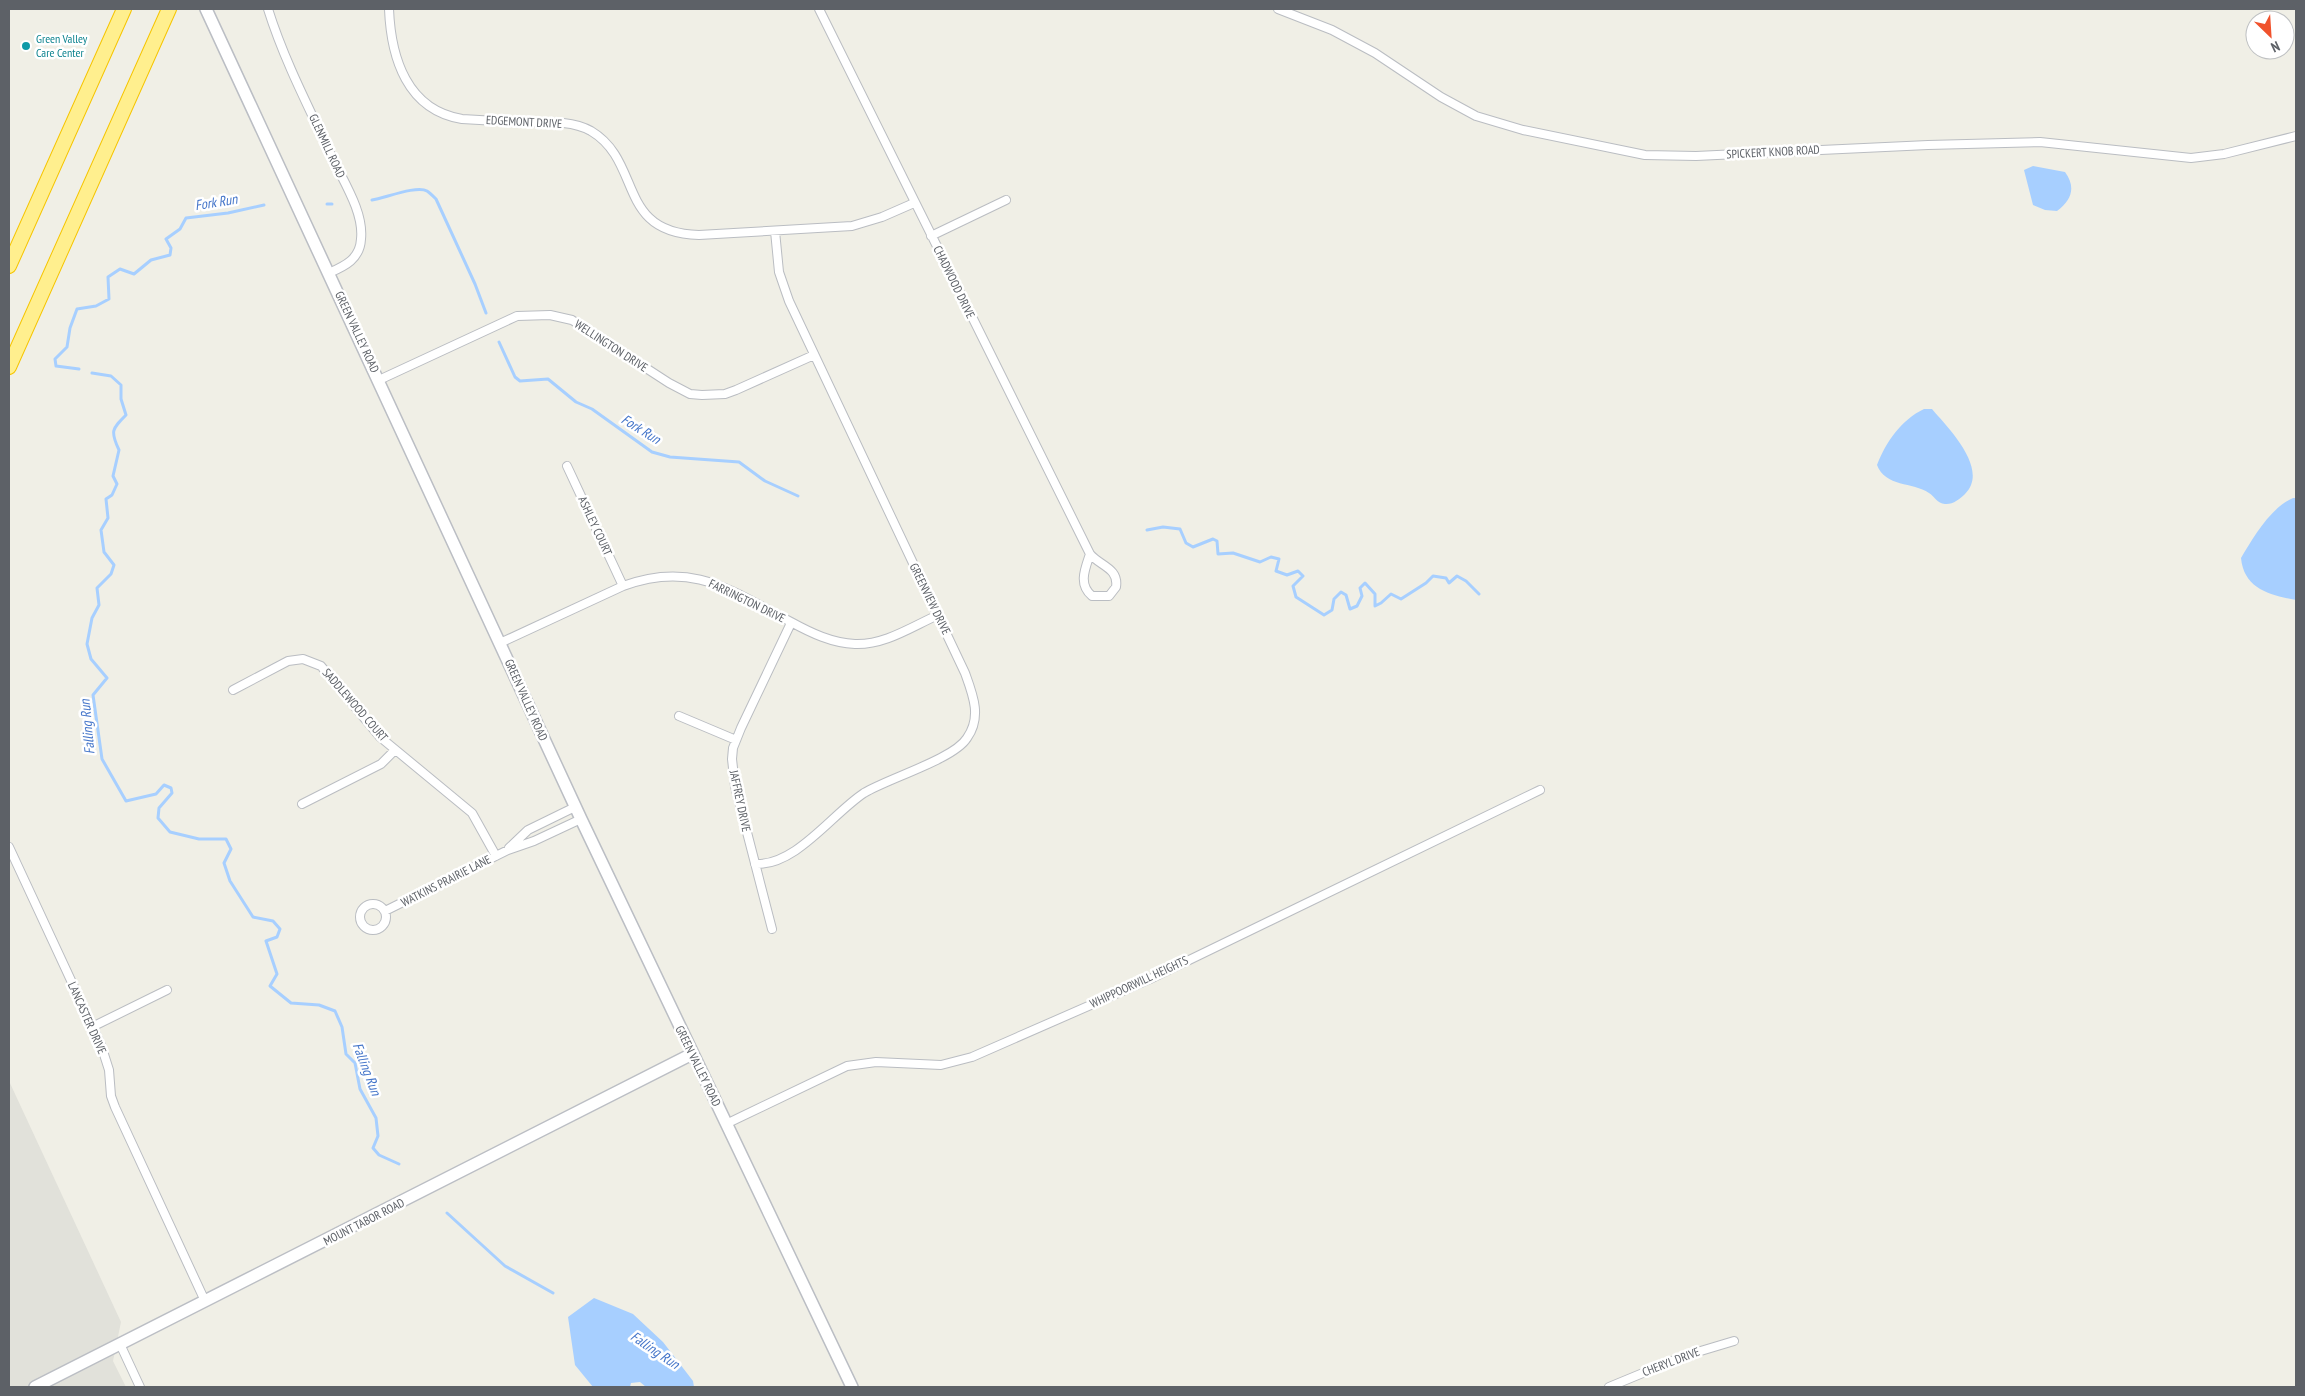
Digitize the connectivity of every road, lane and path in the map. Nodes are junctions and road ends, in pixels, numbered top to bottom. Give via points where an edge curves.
1 (124, 9) edge
2 (169, 9) edge
3 (206, 9) edge
4 (268, 9) edge
5 (389, 9) edge
6 (819, 9) edge
7 (1278, 9) edge
8 (2296, 136) edge
9 (1006, 200) dead end
10 (914, 203) junction
11 (775, 231) junction
12 (931, 236) junction
13 (9, 266) edge
14 (329, 273) junction
15 (814, 355) junction
16 (9, 368) edge
17 (379, 380) junction
18 (567, 466) dead end
19 (1090, 554) junction
20 (623, 586) junction
21 (938, 615) junction
22 (792, 623) junction
23 (500, 643) junction
24 (233, 690) dead end
25 (679, 716) dead end
26 (736, 740) junction
27 (395, 750) junction
28 (1540, 790) dead end
29 (302, 804) dead end
30 (575, 807) junction
31 (580, 819) junction
32 (9, 847) edge
33 (508, 850) junction
34 (496, 856) junction
35 (755, 864) junction
36 (385, 912) dead end
37 (772, 929) dead end
38 (167, 990) dead end
39 (92, 1027) junction
40 (692, 1054) junction
41 (726, 1124) junction
42 (205, 1301) junction
43 (1734, 1341) dead end
44 (120, 1344) junction
45 (35, 1387) edge
46 (140, 1387) edge
47 (852, 1387) edge
48 (1609, 1387) edge

1 - 13 highway
2 - 16 highway
3 - 14 street, GREEN VALLEY ROAD
4 - 14 street, GLENMILL ROAD via 361,227 360,248 356,256 347,265
5 - 11 street, EDGEMONT DRIVE via 391,39 400,65 414,92 429,108 462,119 557,123 590,130 614,154 641,210 665,230 698,235
6 - 10 street, CHADWOOD DRIVE
7 - 8 street, SPICKERT KNOB ROAD via 1332,30 1375,53 1476,116 1523,130 1645,155 1696,156 2040,142 2191,158 2224,154
9 - 12 street
10 - 11 street, EDGEMONT DRIVE via 852,226
10 - 12 street, CHADWOOD DRIVE
11 - 15 street, GREENVIEW DRIVE via 782,281
12 - 19 street, CHADWOOD DRIVE
14 - 17 street, GREEN VALLEY ROAD
15 - 17 street, WELLINGTON DRIVE via 736,390 713,395 690,394 572,320 550,315 517,316
15 - 21 street, GREENVIEW DRIVE
17 - 23 street, GREEN VALLEY ROAD
18 - 20 street, ASHLEY COURT
19 - 19 street, CHADWOOD DRIVE via 1084,587 1092,596 1109,596 1116,588 1116,575
20 - 22 street, FARRINGTON DRIVE via 656,576 698,578 726,588
20 - 23 street, FARRINGTON DRIVE
21 - 22 street, FARRINGTON DRIVE via 886,639 857,644 824,638
21 - 35 street, GREENVIEW DRIVE via 974,696 975,720 967,740 950,754 860,796 792,852
22 - 26 street, JAFFREY DRIVE
23 - 30 street, GREEN VALLEY ROAD
24 - 27 street, SADDLEWOOD COURT via 288,662 313,661
25 - 26 street
26 - 35 street, JAFFREY DRIVE via 732,759 735,786
27 - 29 street via 381,764
27 - 34 street, SADDLEWOOD COURT via 465,805
28 - 41 street, WHIPPOORWILL HEIGHTS via 1150,979 972,1057 941,1065 876,1062 846,1066
30 - 31 street, GREEN VALLEY ROAD
30 - 33 street, WATKINS PRAIRIE LANE via 528,830
31 - 33 street, WATKINS PRAIRIE LANE
31 - 40 street, GREEN VALLEY ROAD
32 - 39 street, LANCASTER DRIVE
33 - 34 street, WATKINS PRAIRIE LANE
34 - 36 street, WATKINS PRAIRIE LANE
35 - 37 street, JAFFREY DRIVE
38 - 39 street
39 - 42 street, LANCASTER DRIVE via 109,1070 115,1107
40 - 41 street, GREEN VALLEY ROAD
40 - 42 street, MOUNT TABOR ROAD
41 - 47 street, GREEN VALLEY ROAD
42 - 44 street, MOUNT TABOR ROAD
43 - 48 street, CHERYL DRIVE via 1684,1356
44 - 45 street, MOUNT TABOR ROAD
44 - 46 street

